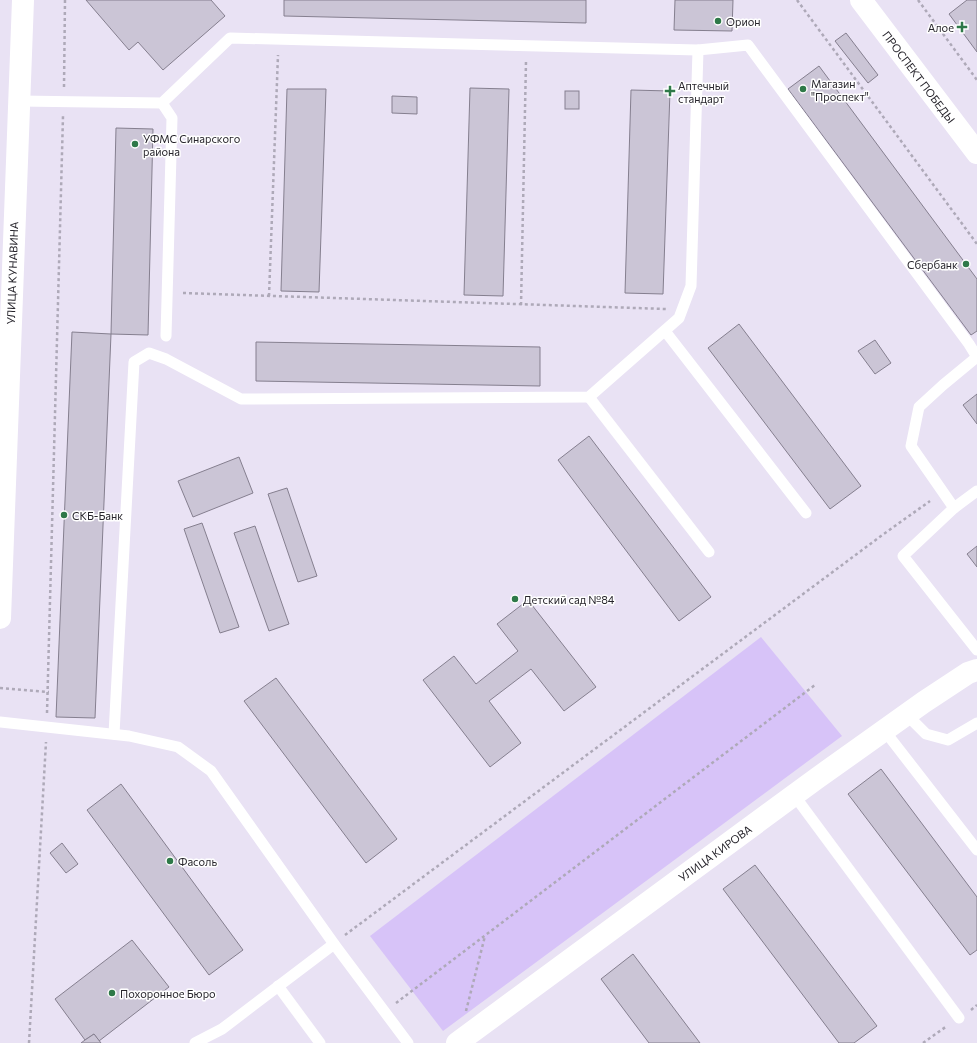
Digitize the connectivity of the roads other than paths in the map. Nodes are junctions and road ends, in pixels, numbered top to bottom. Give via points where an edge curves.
1 (23, 0) edge
2 (861, 0) edge
3 (698, 50) junction
4 (19, 101) junction
5 (162, 103) junction
6 (977, 153) edge
7 (7, 237) edge
8 (6, 287) edge
9 (665, 331) junction
10 (166, 336) dead end
11 (977, 357) edge
12 (589, 397) junction
13 (977, 491) edge
14 (954, 508) junction
15 (806, 513) dead end
16 (709, 552) dead end
17 (0, 618) edge
18 (977, 650) edge
19 (977, 670) edge
20 (907, 715) junction
21 (0, 722) edge
22 (977, 723) edge
23 (884, 730) junction
24 (114, 734) junction
25 (794, 795) junction
26 (977, 850) edge
27 (334, 944) junction
28 (278, 986) junction
29 (959, 1018) dead end
30 (195, 1043) edge
31 (320, 1043) edge
32 (408, 1043) edge
33 (457, 1043) edge

1 - 4 main road, УЛИЦА КУНАВИНА
2 - 6 main road, ПРОСПЕКТ ПОБЕДЫ
3 - 5 lane via 230,38
3 - 9 lane via 691,286 679,318
3 - 11 lane via 748,45
4 - 5 lane
4 - 7 main road, УЛИЦА КУНАВИНА
5 - 10 lane via 172,118
7 - 8 main road, УЛИЦА КУНАВИНА
8 - 17 main road, УЛИЦА КУНАВИНА
9 - 12 lane
9 - 15 lane
11 - 14 lane via 920,407 911,446
12 - 16 lane
12 - 24 lane via 241,399 166,359 148,353 134,362
13 - 14 lane
14 - 18 lane via 903,556
19 - 20 main road, УЛИЦА КИРОВА via 968,673
20 - 22 lane via 926,734 948,740
20 - 23 main road, УЛИЦА КИРОВА
21 - 24 lane
23 - 25 main road, УЛИЦА КИРОВА
23 - 26 lane
24 - 27 lane via 178,747 211,772
25 - 29 lane
25 - 33 main road, УЛИЦА КИРОВА
27 - 28 lane
27 - 32 lane
28 - 30 lane via 222,1029
28 - 31 lane

